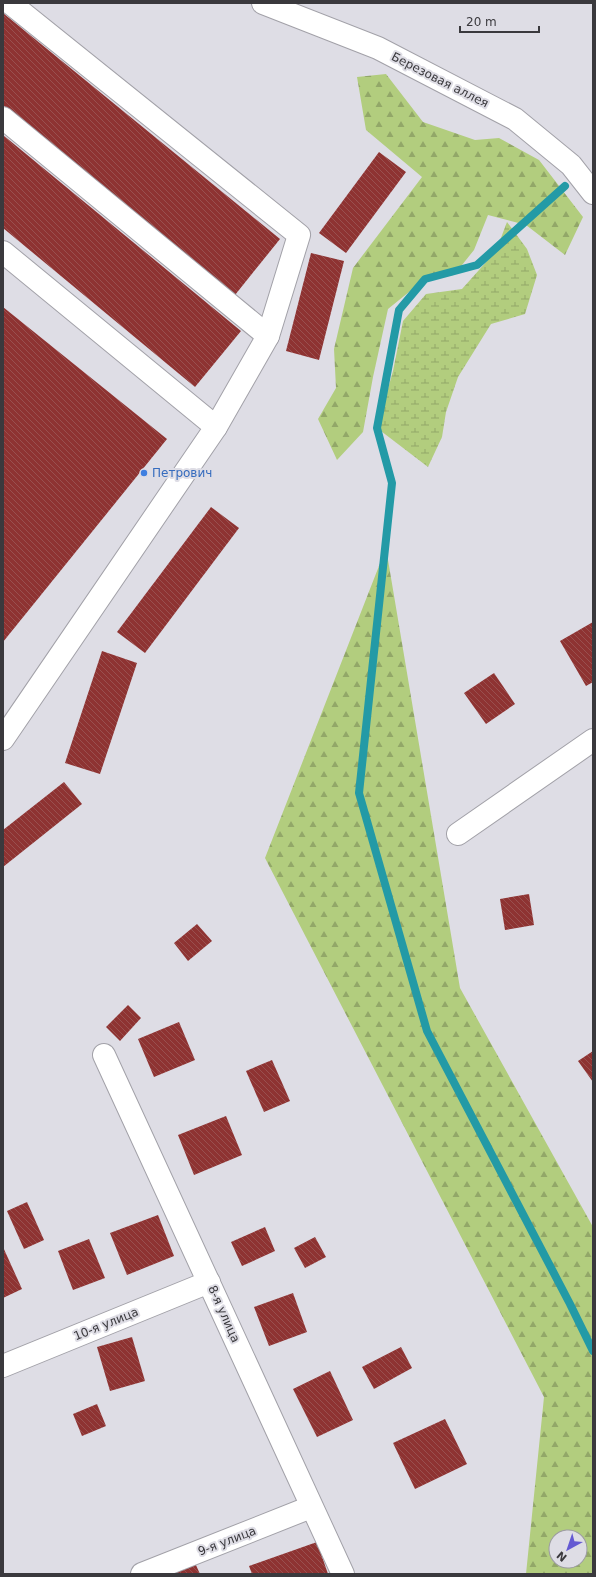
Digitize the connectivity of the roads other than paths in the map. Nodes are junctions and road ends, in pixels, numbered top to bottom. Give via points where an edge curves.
1 (10, 3) edge
2 (263, 3) edge
3 (3, 118) edge
4 (593, 193) edge
5 (3, 252) edge
6 (268, 336) junction
7 (216, 427) junction
8 (3, 739) edge
9 (593, 740) edge
10 (458, 834) dead end
11 (104, 1055) dead end
12 (209, 1282) junction
13 (3, 1366) edge
14 (311, 1508) junction
15 (142, 1574) edge
16 (343, 1574) edge

1 - 6 street via 299,235
2 - 4 street, Березовая аллея via 378,48 515,119 570,165
3 - 6 street
5 - 7 street
6 - 7 street
7 - 8 street
9 - 10 street
11 - 12 street, 8-я улица
12 - 13 street, 10-я улица
12 - 14 street, 8-я улица
14 - 15 street, 9-я улица
14 - 16 street, 8-я улица

